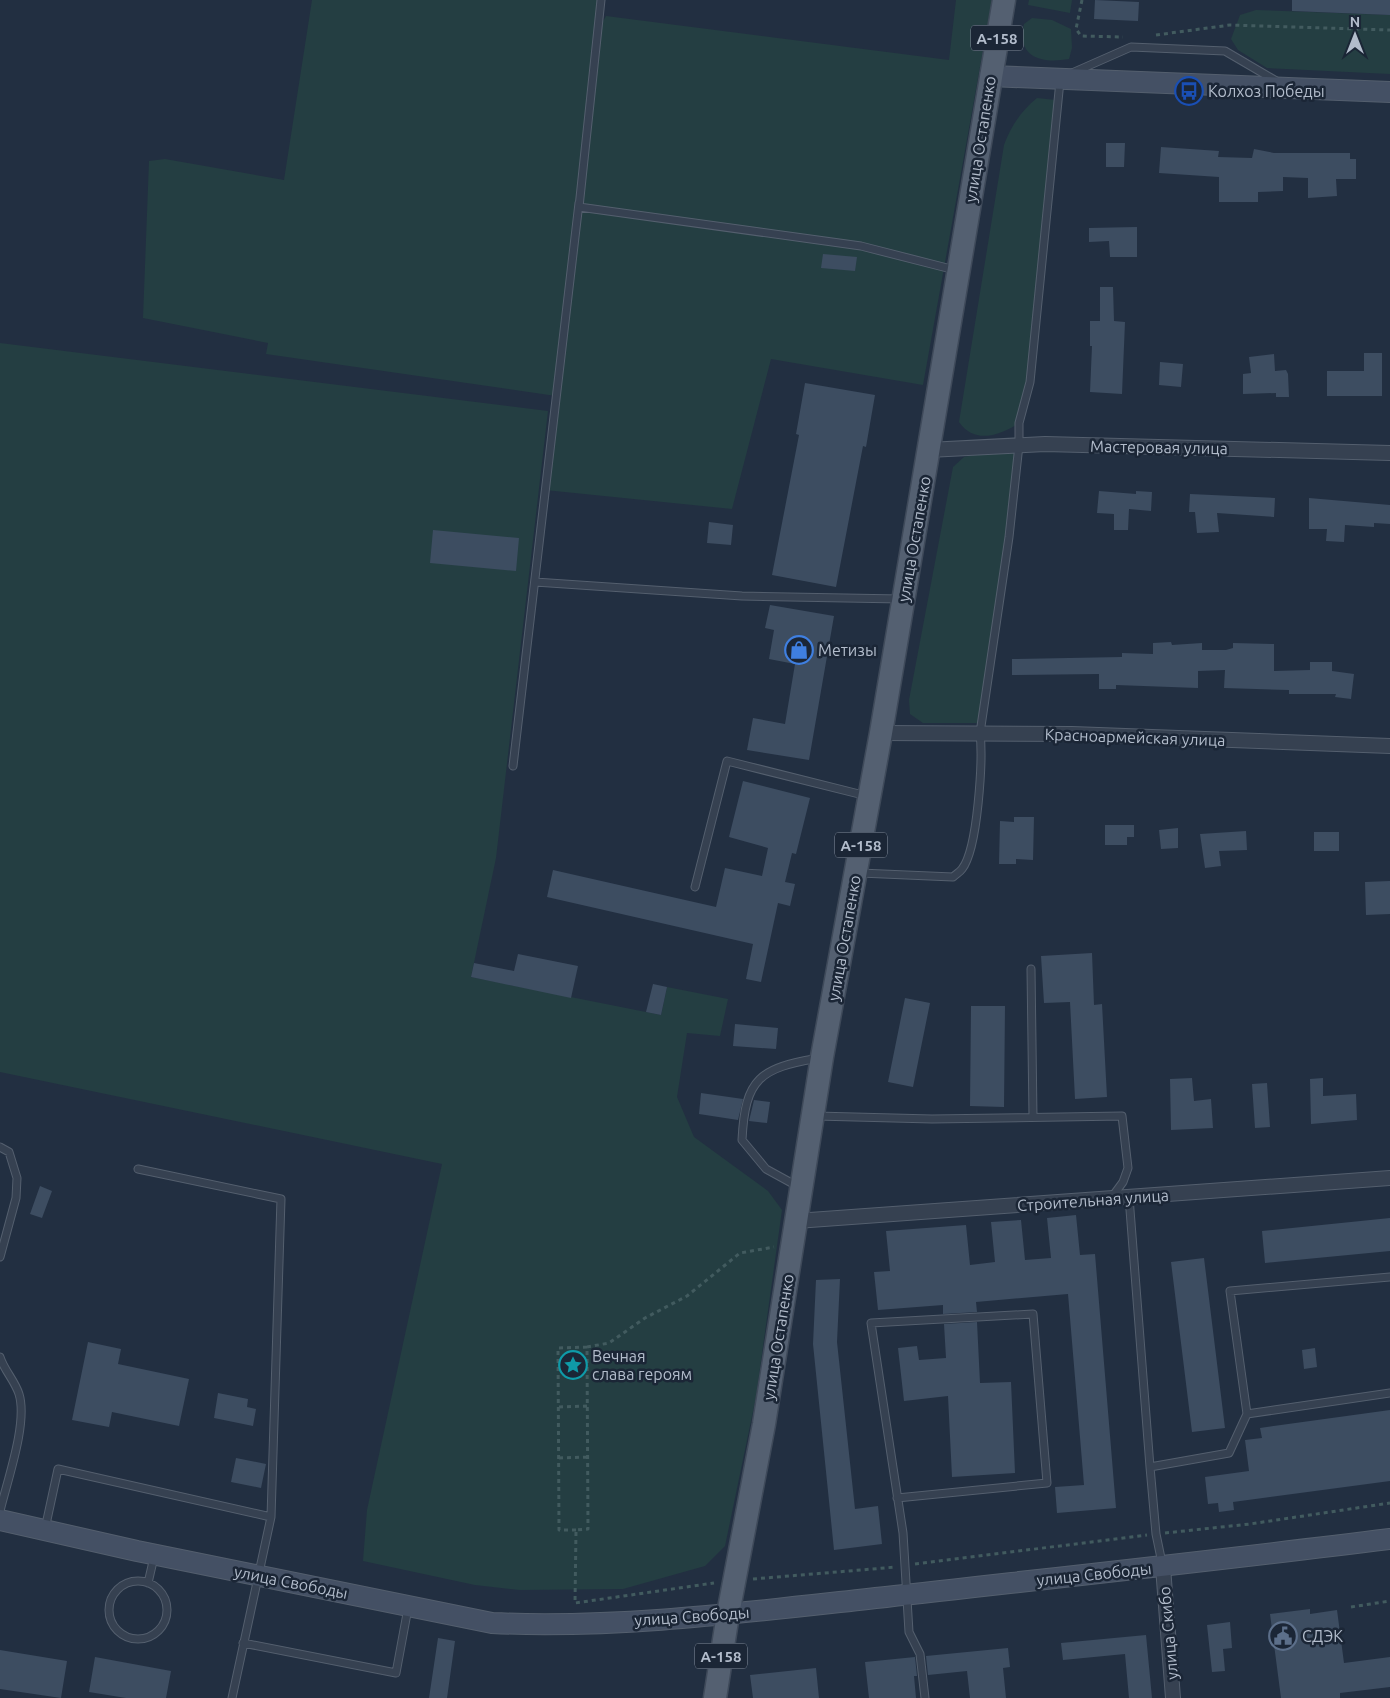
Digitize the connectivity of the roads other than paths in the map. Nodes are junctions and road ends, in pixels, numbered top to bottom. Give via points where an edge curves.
1 (601, 0) edge
2 (1004, 0) edge
3 (990, 76) junction
4 (1060, 79) junction
5 (1289, 88) junction
6 (1390, 92) edge
7 (579, 203) junction
8 (958, 271) junction
9 (1019, 445) junction
10 (928, 450) junction
11 (1390, 453) edge
12 (535, 582) junction
13 (903, 599) junction
14 (881, 733) junction
15 (980, 733) junction
16 (1390, 746) edge
17 (513, 766) dead end
18 (870, 797) junction
19 (856, 873) junction
20 (695, 887) dead end
21 (1031, 969) dead end
22 (822, 1057) junction
23 (813, 1116) junction
24 (1033, 1118) junction
25 (0, 1147) edge
26 (138, 1169) dead end
27 (1390, 1178) edge
28 (802, 1188) junction
29 (1130, 1197) junction
30 (1111, 1198) junction
31 (796, 1221) junction
32 (0, 1258) edge
33 (1390, 1276) edge
34 (0, 1356) edge
35 (1390, 1393) edge
36 (1247, 1414) junction
37 (1150, 1467) junction
38 (897, 1498) junction
39 (0, 1511) edge
40 (271, 1517) junction
41 (0, 1520) edge
42 (44, 1530) junction
43 (1390, 1538) edge
44 (155, 1554) junction
45 (1163, 1567) junction
46 (258, 1575) junction
47 (148, 1583) junction
48 (905, 1595) junction
49 (409, 1606) junction
50 (728, 1614) junction
51 (242, 1643) junction
52 (232, 1698) edge
53 (715, 1698) edge
54 (925, 1698) edge
55 (1173, 1698) edge

1 - 7 lane
2 - 3 main road, улица Остапенко / А-158
3 - 4 street
3 - 8 main road, улица Остапенко / А-158
4 - 5 street
4 - 5 lane via 1132,47 1141,47 1225,51
4 - 9 lane via 1030,382 1019,423
5 - 6 street
7 - 8 lane via 578,207 861,246
7 - 12 lane
8 - 10 main road, улица Остапенко / А-158
9 - 10 street, Мастеровая улица
9 - 11 street, Мастеровая улица
9 - 15 lane
10 - 13 main road, улица Остапенко / А-158
12 - 13 lane via 742,596
12 - 17 lane
13 - 14 main road, улица Остапенко / А-158
14 - 15 street, Красноармейская улица
14 - 18 main road, улица Остапенко / А-158
15 - 16 street, Красноармейская улица
15 - 19 lane via 982,754 977,804 970,850 962,869 953,877
18 - 19 main road, улица Остапенко / А-158
18 - 20 lane via 727,761
19 - 22 main road, улица Остапенко / А-158
21 - 24 lane
22 - 23 main road, улица Остапенко / А-158
22 - 28 lane via 782,1064 760,1079 753,1084 743,1111 742,1140 766,1169
23 - 24 lane
23 - 28 main road, улица Остапенко / А-158
24 - 30 lane via 1122,1116 1128,1168 1123,1182
25 - 32 lane via 9,1152 17,1178 16,1198
26 - 40 lane via 281,1199
27 - 29 street, Строительная улица
28 - 31 main road, улица Остапенко / А-158
29 - 30 street, Строительная улица
29 - 37 lane
30 - 31 street, Строительная улица
31 - 50 main road, улица Остапенко / А-158 via 764,1424
33 - 36 lane via 1230,1291
34 - 39 lane via 19,1393 22,1417
35 - 36 lane
36 - 37 lane via 1229,1453
37 - 45 lane via 1156,1534
38 - 38 lane via 871,1323 1033,1314 1047,1483
38 - 48 lane
40 - 42 lane via 58,1469
40 - 46 lane
41 - 42 street, улица Свободы
42 - 44 street, улица Свободы
43 - 45 street, улица Свободы
44 - 46 street, улица Свободы
44 - 47 lane
45 - 48 street, улица Свободы
45 - 55 street, улица Скибо
46 - 49 street, улица Свободы
46 - 51 lane
47 - 47 lane via 163,1595 167,1614 158,1632 132,1639 116,1629 109,1612 110,1603 114,1595 129,1583
48 - 50 street, улица Свободы
48 - 54 lane via 909,1632 920,1654
49 - 50 street, улица Свободы via 492,1623 548,1626
49 - 51 lane via 396,1673
50 - 53 main road, улица Остапенко / А-158
51 - 52 lane

